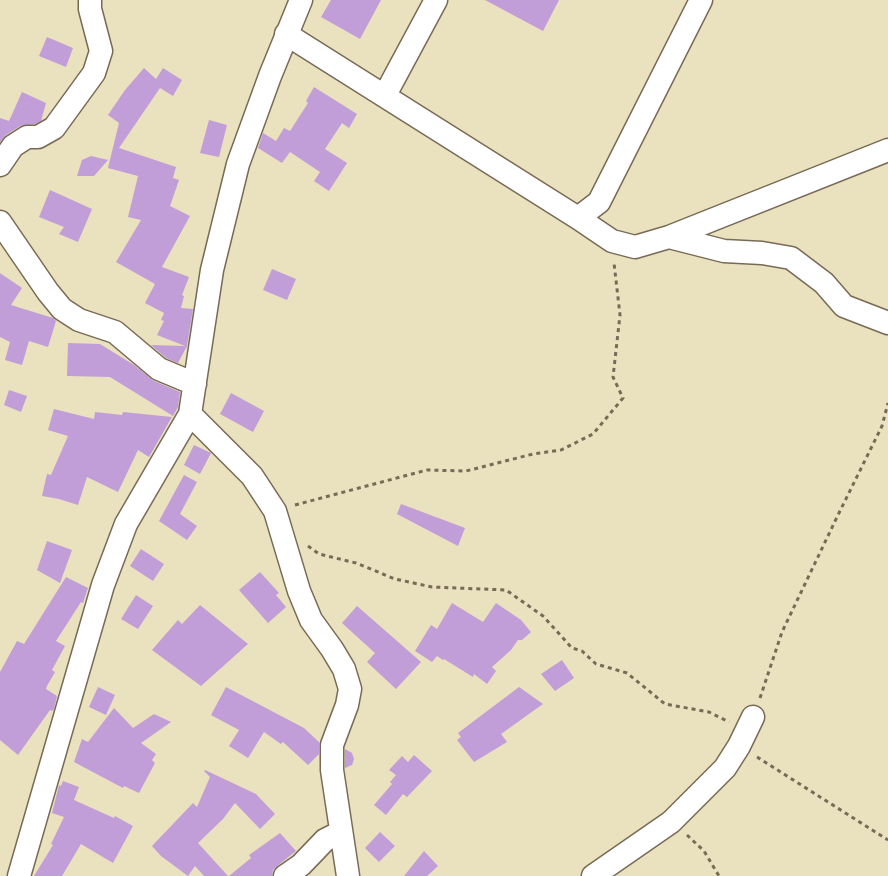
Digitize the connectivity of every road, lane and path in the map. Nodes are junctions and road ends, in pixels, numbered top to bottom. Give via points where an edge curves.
1 (90, 0) edge
2 (301, 0) edge
3 (436, 0) edge
4 (701, 0) edge
5 (286, 34) junction
6 (384, 95) junction
7 (888, 150) edge
8 (0, 165) edge
9 (578, 218) junction
10 (0, 222) edge
11 (669, 237) junction
12 (612, 241) junction
13 (888, 323) edge
14 (195, 384) junction
15 (888, 403) edge
16 (190, 414) junction
17 (278, 519) junction
18 (746, 731) junction
19 (671, 822) junction
20 (342, 838) junction
21 (888, 840) edge
22 (349, 875) edge
23 (19, 876) edge
24 (285, 876) edge
25 (593, 876) edge
26 (719, 876) edge

1 - 8 street via 101,51 94,73 54,128 12,146
2 - 5 street
3 - 6 street
4 - 9 street via 599,202
5 - 6 street
5 - 14 street via 238,164 212,270
6 - 9 street
7 - 11 street
9 - 12 street
10 - 14 street via 62,309 80,320 115,332 159,370
11 - 12 street via 635,247
11 - 13 street via 724,251 791,258 824,283 844,306
12 - 17 path via 620,315 614,377 623,398 593,434 561,450 466,471 427,470
14 - 16 street
15 - 18 path via 882,426 782,632
16 - 17 street via 252,476
16 - 23 street via 126,524 103,585
17 - 18 path via 319,554 356,562 395,580 432,587 506,590 543,616 572,648 582,651 596,664 627,673 665,704 709,712
17 - 20 street via 311,620 344,669 350,689 332,745 332,770
18 - 19 street via 725,768
18 - 21 path
19 - 25 street
19 - 26 path via 704,851
20 - 22 street
20 - 24 street via 335,834 325,840 301,865

